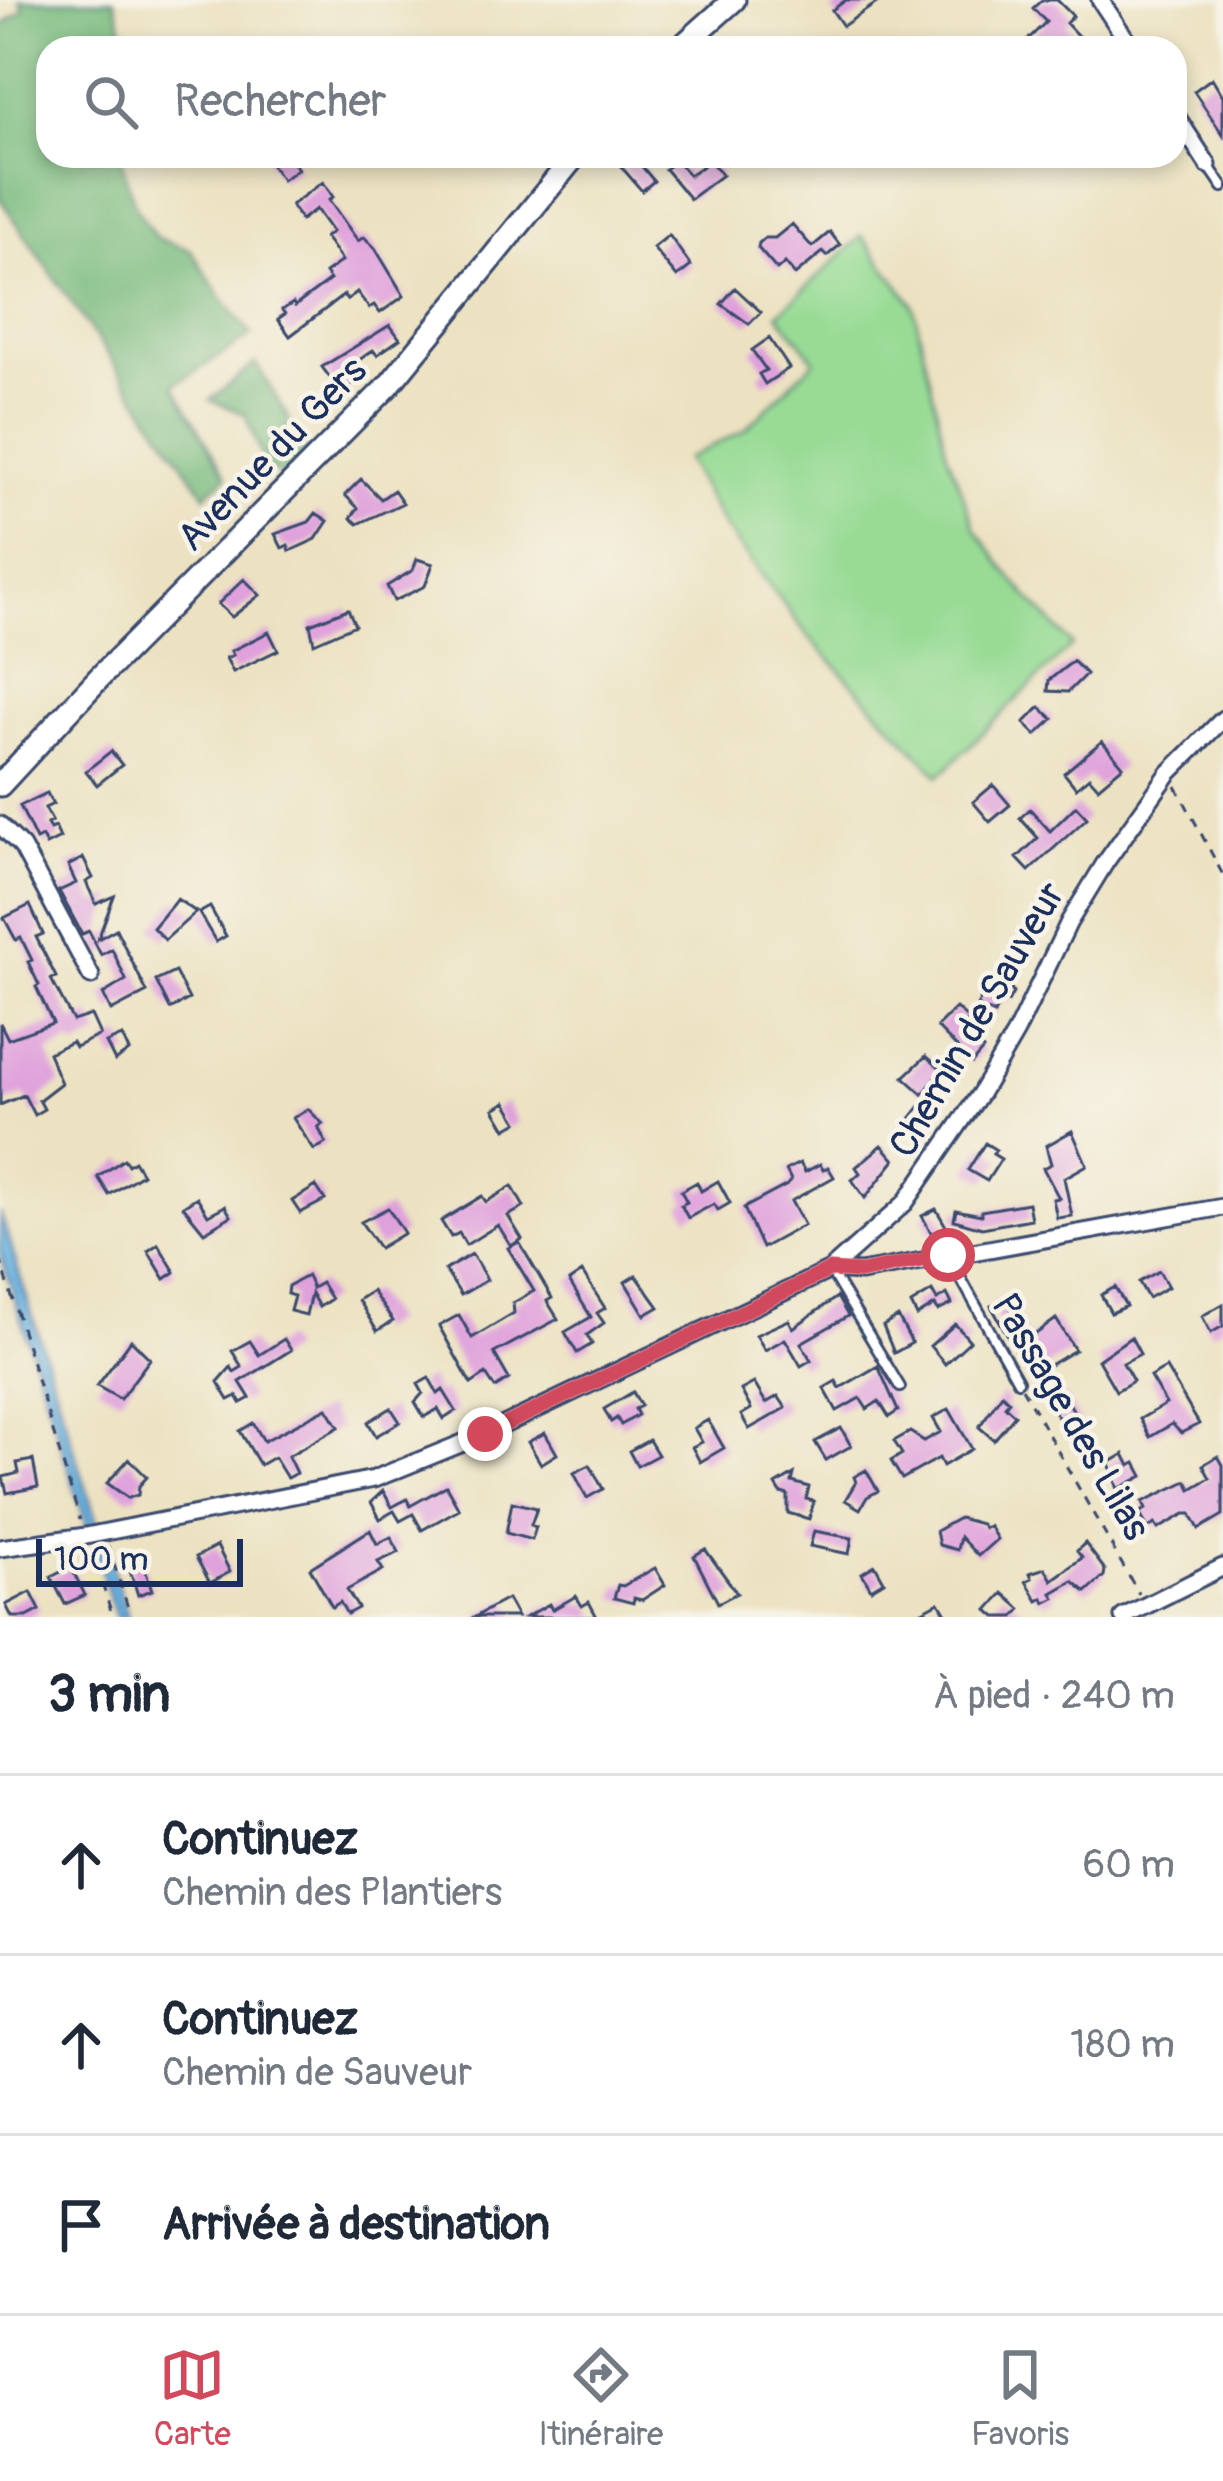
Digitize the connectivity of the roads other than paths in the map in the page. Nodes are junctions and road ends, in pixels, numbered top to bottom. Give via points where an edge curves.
1 (734, 0) edge
2 (1100, 0) edge
3 (694, 36) edge
4 (1124, 36) edge
5 (1187, 133) edge
6 (1208, 165) joint
7 (565, 168) edge
8 (1223, 188) edge
9 (1223, 719) edge
10 (0, 784) edge
11 (0, 825) edge
12 (92, 976) dead end
13 (1223, 1207) edge
14 (948, 1255) junction
15 (830, 1270) junction
16 (1018, 1381) road end
17 (900, 1387) dead end
18 (0, 1548) edge
19 (1223, 1567) edge
20 (1123, 1617) edge

1 - 3 main road
2 - 4 street
5 - 6 street
6 - 8 lane
7 - 10 main road, Avenue du Gers via 389,385
9 - 15 street, Chemin de Sauveur via 1169,773 1069,922 1016,1032 905,1203
11 - 12 street via 22,847
13 - 14 street
14 - 15 street
14 - 16 lane, Passage des Lilas
15 - 17 lane
15 - 18 street, Chemin de Sauveur via 374,1479 107,1538
19 - 20 street

